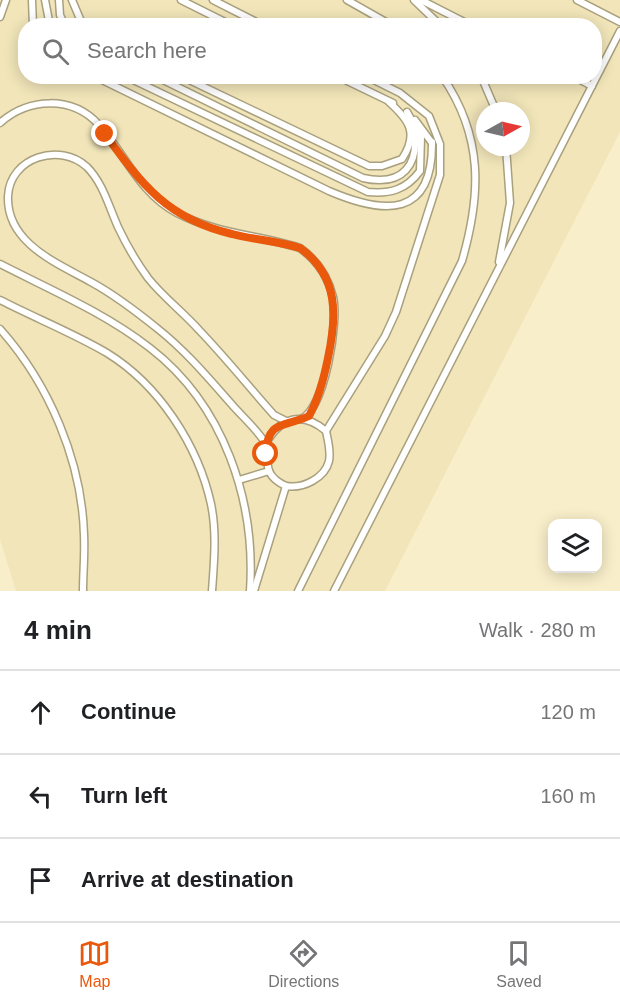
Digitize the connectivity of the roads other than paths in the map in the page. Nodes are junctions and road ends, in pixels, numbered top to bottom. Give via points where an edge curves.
1 (6, 0) edge
2 (32, 0) edge
3 (45, 0) edge
4 (59, 0) edge
5 (72, 0) edge
6 (182, 0) edge
7 (213, 0) edge
8 (347, 0) edge
9 (414, 0) edge
10 (421, 0) edge
11 (577, 0) edge
12 (0, 17) edge
13 (32, 18) edge
14 (48, 18) edge
15 (61, 18) edge
16 (80, 18) edge
17 (217, 18) edge
18 (248, 18) edge
19 (379, 18) edge
20 (433, 18) edge
21 (456, 18) edge
22 (620, 22) edge
23 (620, 31) edge
24 (602, 66) edge
25 (110, 84) edge
26 (141, 84) edge
27 (171, 84) edge
28 (198, 84) edge
29 (354, 84) edge
30 (382, 84) edge
31 (446, 84) edge
32 (484, 84) edge
33 (588, 84) edge
34 (592, 86) joint
35 (389, 102) junction
36 (492, 102) edge
37 (400, 107) junction
38 (407, 112) junction
39 (0, 123) edge
40 (432, 142) junction
41 (507, 156) edge
42 (441, 159) junction
43 (0, 264) edge
44 (494, 278) junction
45 (0, 300) edge
46 (0, 329) edge
47 (302, 419) junction
48 (286, 421) junction
49 (326, 432) junction
50 (266, 443) junction
51 (269, 471) junction
52 (239, 480) junction
53 (286, 486) junction
54 (83, 591) edge
55 (212, 591) edge
56 (252, 591) edge
57 (298, 591) edge
58 (334, 591) edge

1 - 12 lane
2 - 13 lane
3 - 14 lane
4 - 15 lane
5 - 16 lane
6 - 17 lane
7 - 18 lane
8 - 19 lane
9 - 20 lane
10 - 21 lane
11 - 22 lane
23 - 24 lane
25 - 40 lane via 365,205 400,206 413,199 425,185 431,167
26 - 38 lane via 368,192 394,191 406,186 420,171 421,137
27 - 37 lane via 375,181 398,176 413,160 414,127
28 - 35 lane via 369,166 402,159 410,143 407,120
29 - 35 lane
30 - 42 lane via 429,116
31 - 57 lane via 461,111 475,164 477,197 462,261
32 - 36 lane
33 - 34 lane
34 - 44 lane
35 - 37 lane
37 - 38 lane
38 - 40 lane
39 - 47 lane via 37,104 59,103 75,109 98,124 138,179 176,213 218,230 292,245 312,256 328,280 336,310 324,377 314,407
40 - 42 lane
41 - 44 lane via 510,203
42 - 49 lane via 440,175 396,312
43 - 52 lane via 104,317 152,349 193,391
44 - 58 lane
45 - 55 lane via 108,354 136,375 185,435 211,504 215,549
46 - 54 lane via 17,348 51,407 75,471 84,535
47 - 48 lane
47 - 49 lane
48 - 50 lane
48 - 50 lane via 274,416 149,278 87,168 71,157 56,154 29,160 20,168 10,181 8,197 10,214 27,242 137,312 177,344
49 - 53 lane via 329,460 323,473 304,485
50 - 51 lane
51 - 52 lane
51 - 53 lane
52 - 56 lane via 250,531
53 - 56 lane

